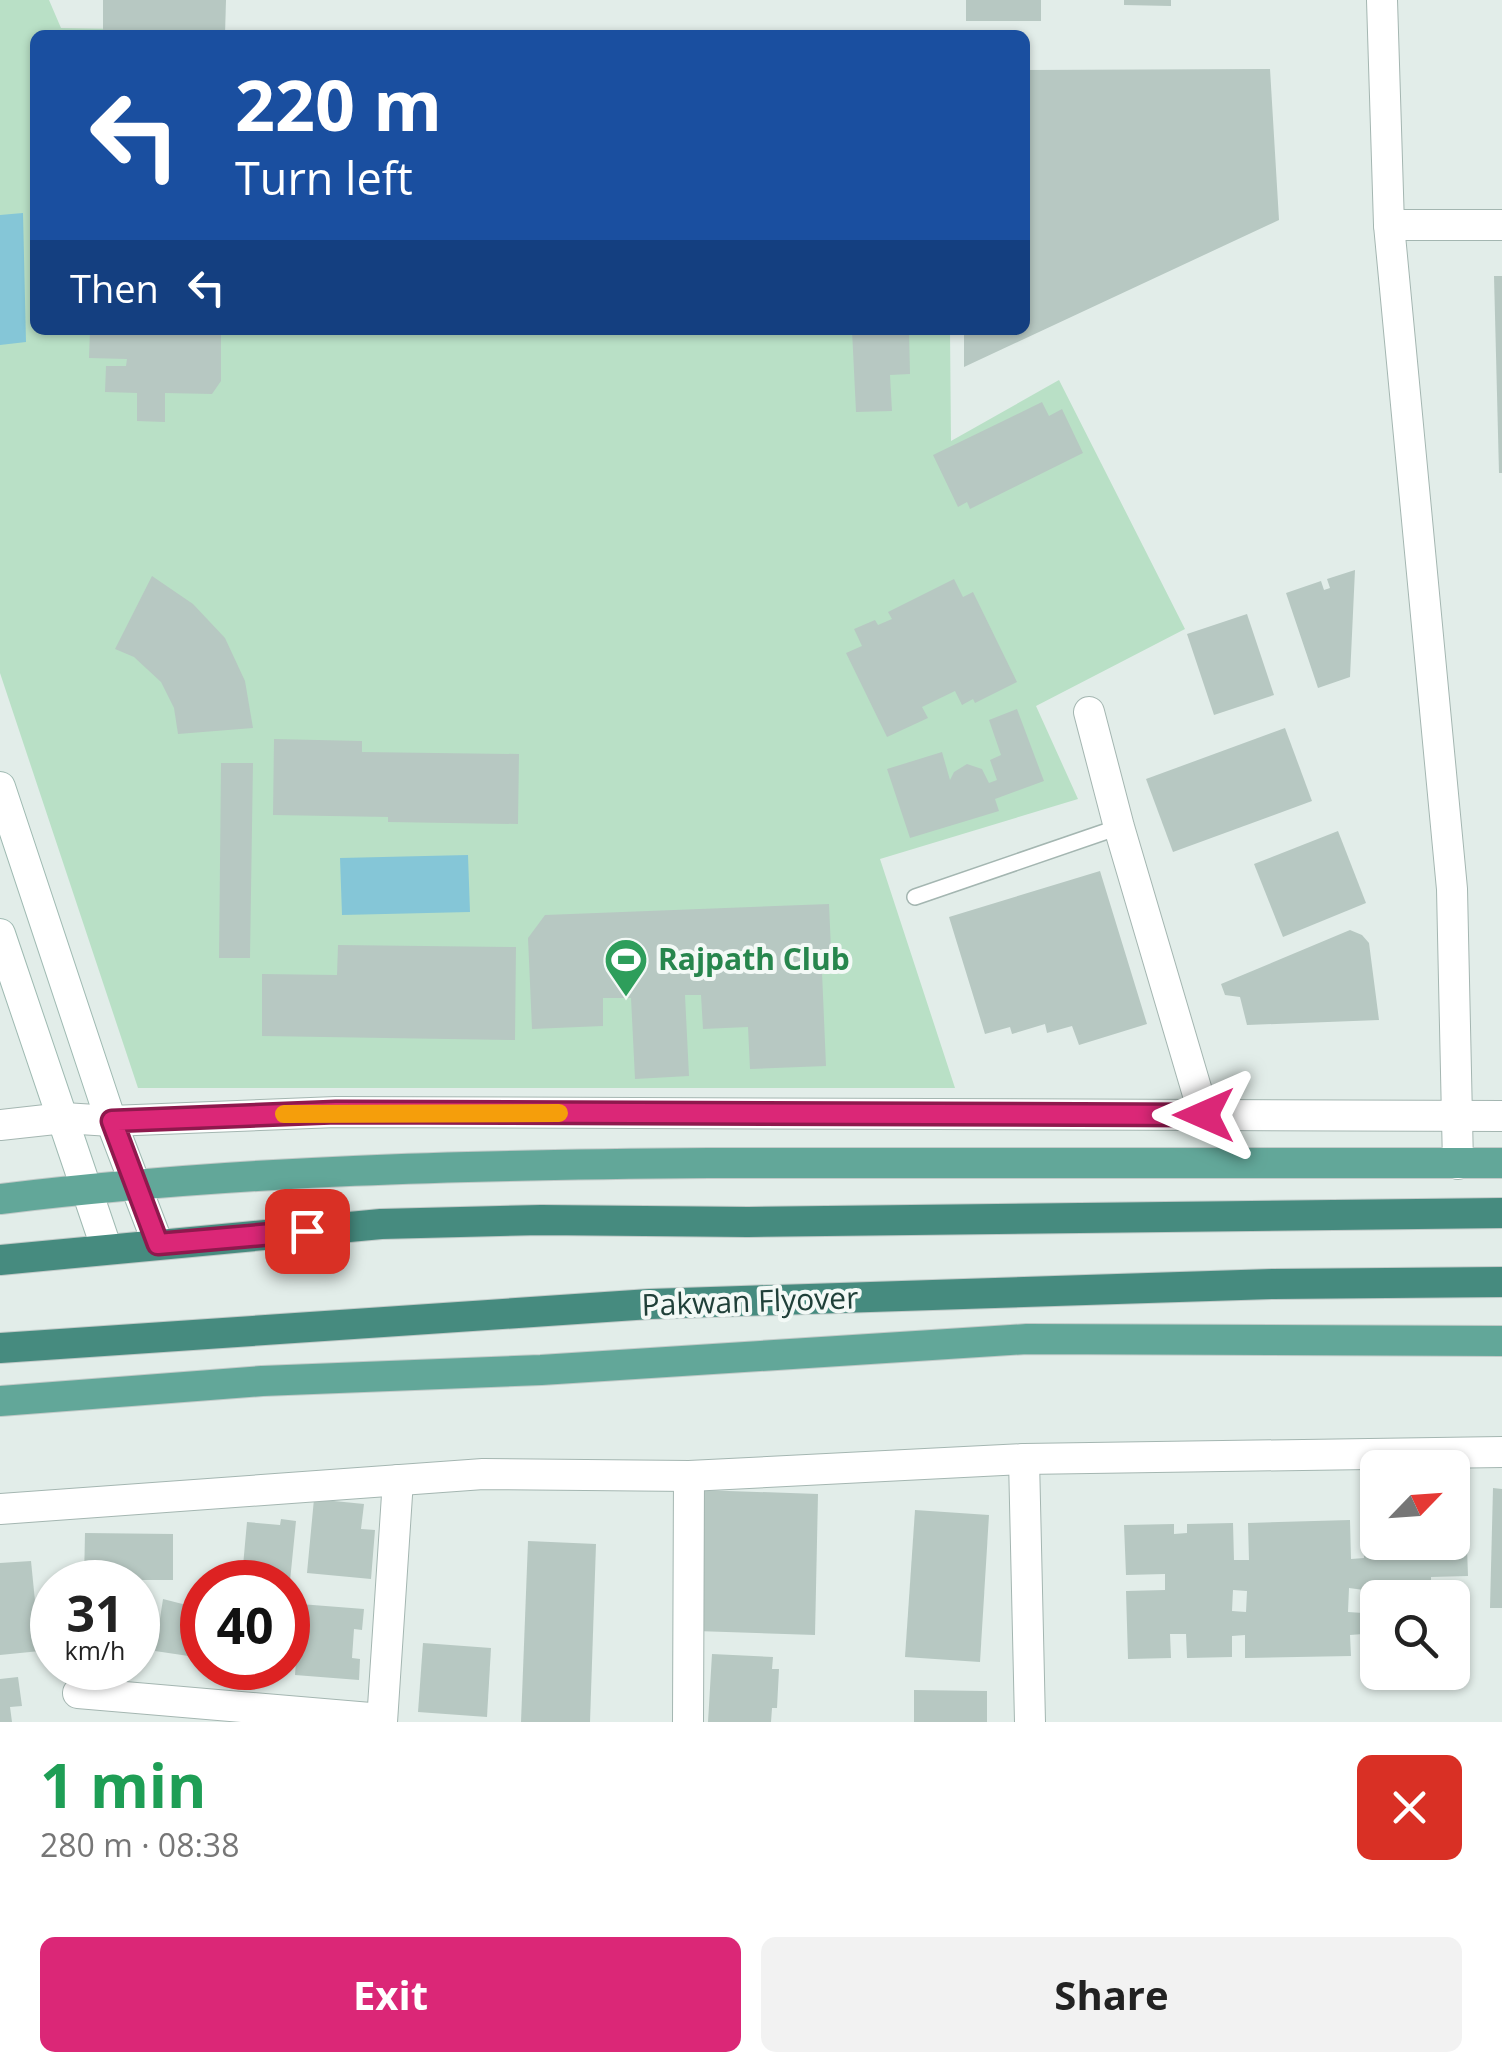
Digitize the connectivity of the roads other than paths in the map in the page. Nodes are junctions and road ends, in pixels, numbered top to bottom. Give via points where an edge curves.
1 (1382, 0) edge
2 (1502, 224) edge
3 (1389, 225) junction
4 (1089, 712) dead end
5 (0, 787) edge
6 (1119, 827) junction
7 (915, 897) dead end
8 (0, 934) edge
9 (1204, 1115) junction
10 (1455, 1116) junction
11 (1502, 1116) edge
12 (64, 1118) junction
13 (112, 1121) junction
14 (0, 1125) edge
15 (1458, 1164) junction
16 (1502, 1164) edge
17 (138, 1185) junction
18 (88, 1188) junction
19 (0, 1199) edge
20 (1502, 1213) edge
21 (158, 1244) junction
22 (106, 1248) junction
23 (0, 1260) edge
24 (1502, 1282) edge
25 (1502, 1341) edge
26 (0, 1348) edge
27 (0, 1401) edge
28 (1502, 1452) edge
29 (1024, 1459) junction
30 (688, 1476) junction
31 (398, 1480) junction
32 (0, 1509) edge
33 (78, 1693) dead end
34 (382, 1721) edge
35 (688, 1722) edge
36 (1030, 1722) edge

1 - 3 street
2 - 3 street
3 - 10 street via 1452,889
4 - 6 street
5 - 13 street
6 - 7 lane
6 - 9 street
8 - 12 street
9 - 10 street
9 - 13 street via 336,1112
10 - 11 street
10 - 15 street
12 - 13 street
12 - 14 street
12 - 18 street
13 - 17 street
15 - 16 main road
15 - 17 main road via 607,1162 443,1165
17 - 18 main road
17 - 21 street
18 - 19 main road
18 - 22 street
20 - 21 highway via 542,1220 381,1224
21 - 22 highway
22 - 23 highway
24 - 26 highway, Pakwan Flyover via 650,1304
25 - 27 main road via 1027,1339
28 - 29 street
29 - 30 street
29 - 36 street
30 - 31 street
30 - 35 street
31 - 32 street
31 - 34 street
33 - 34 street

